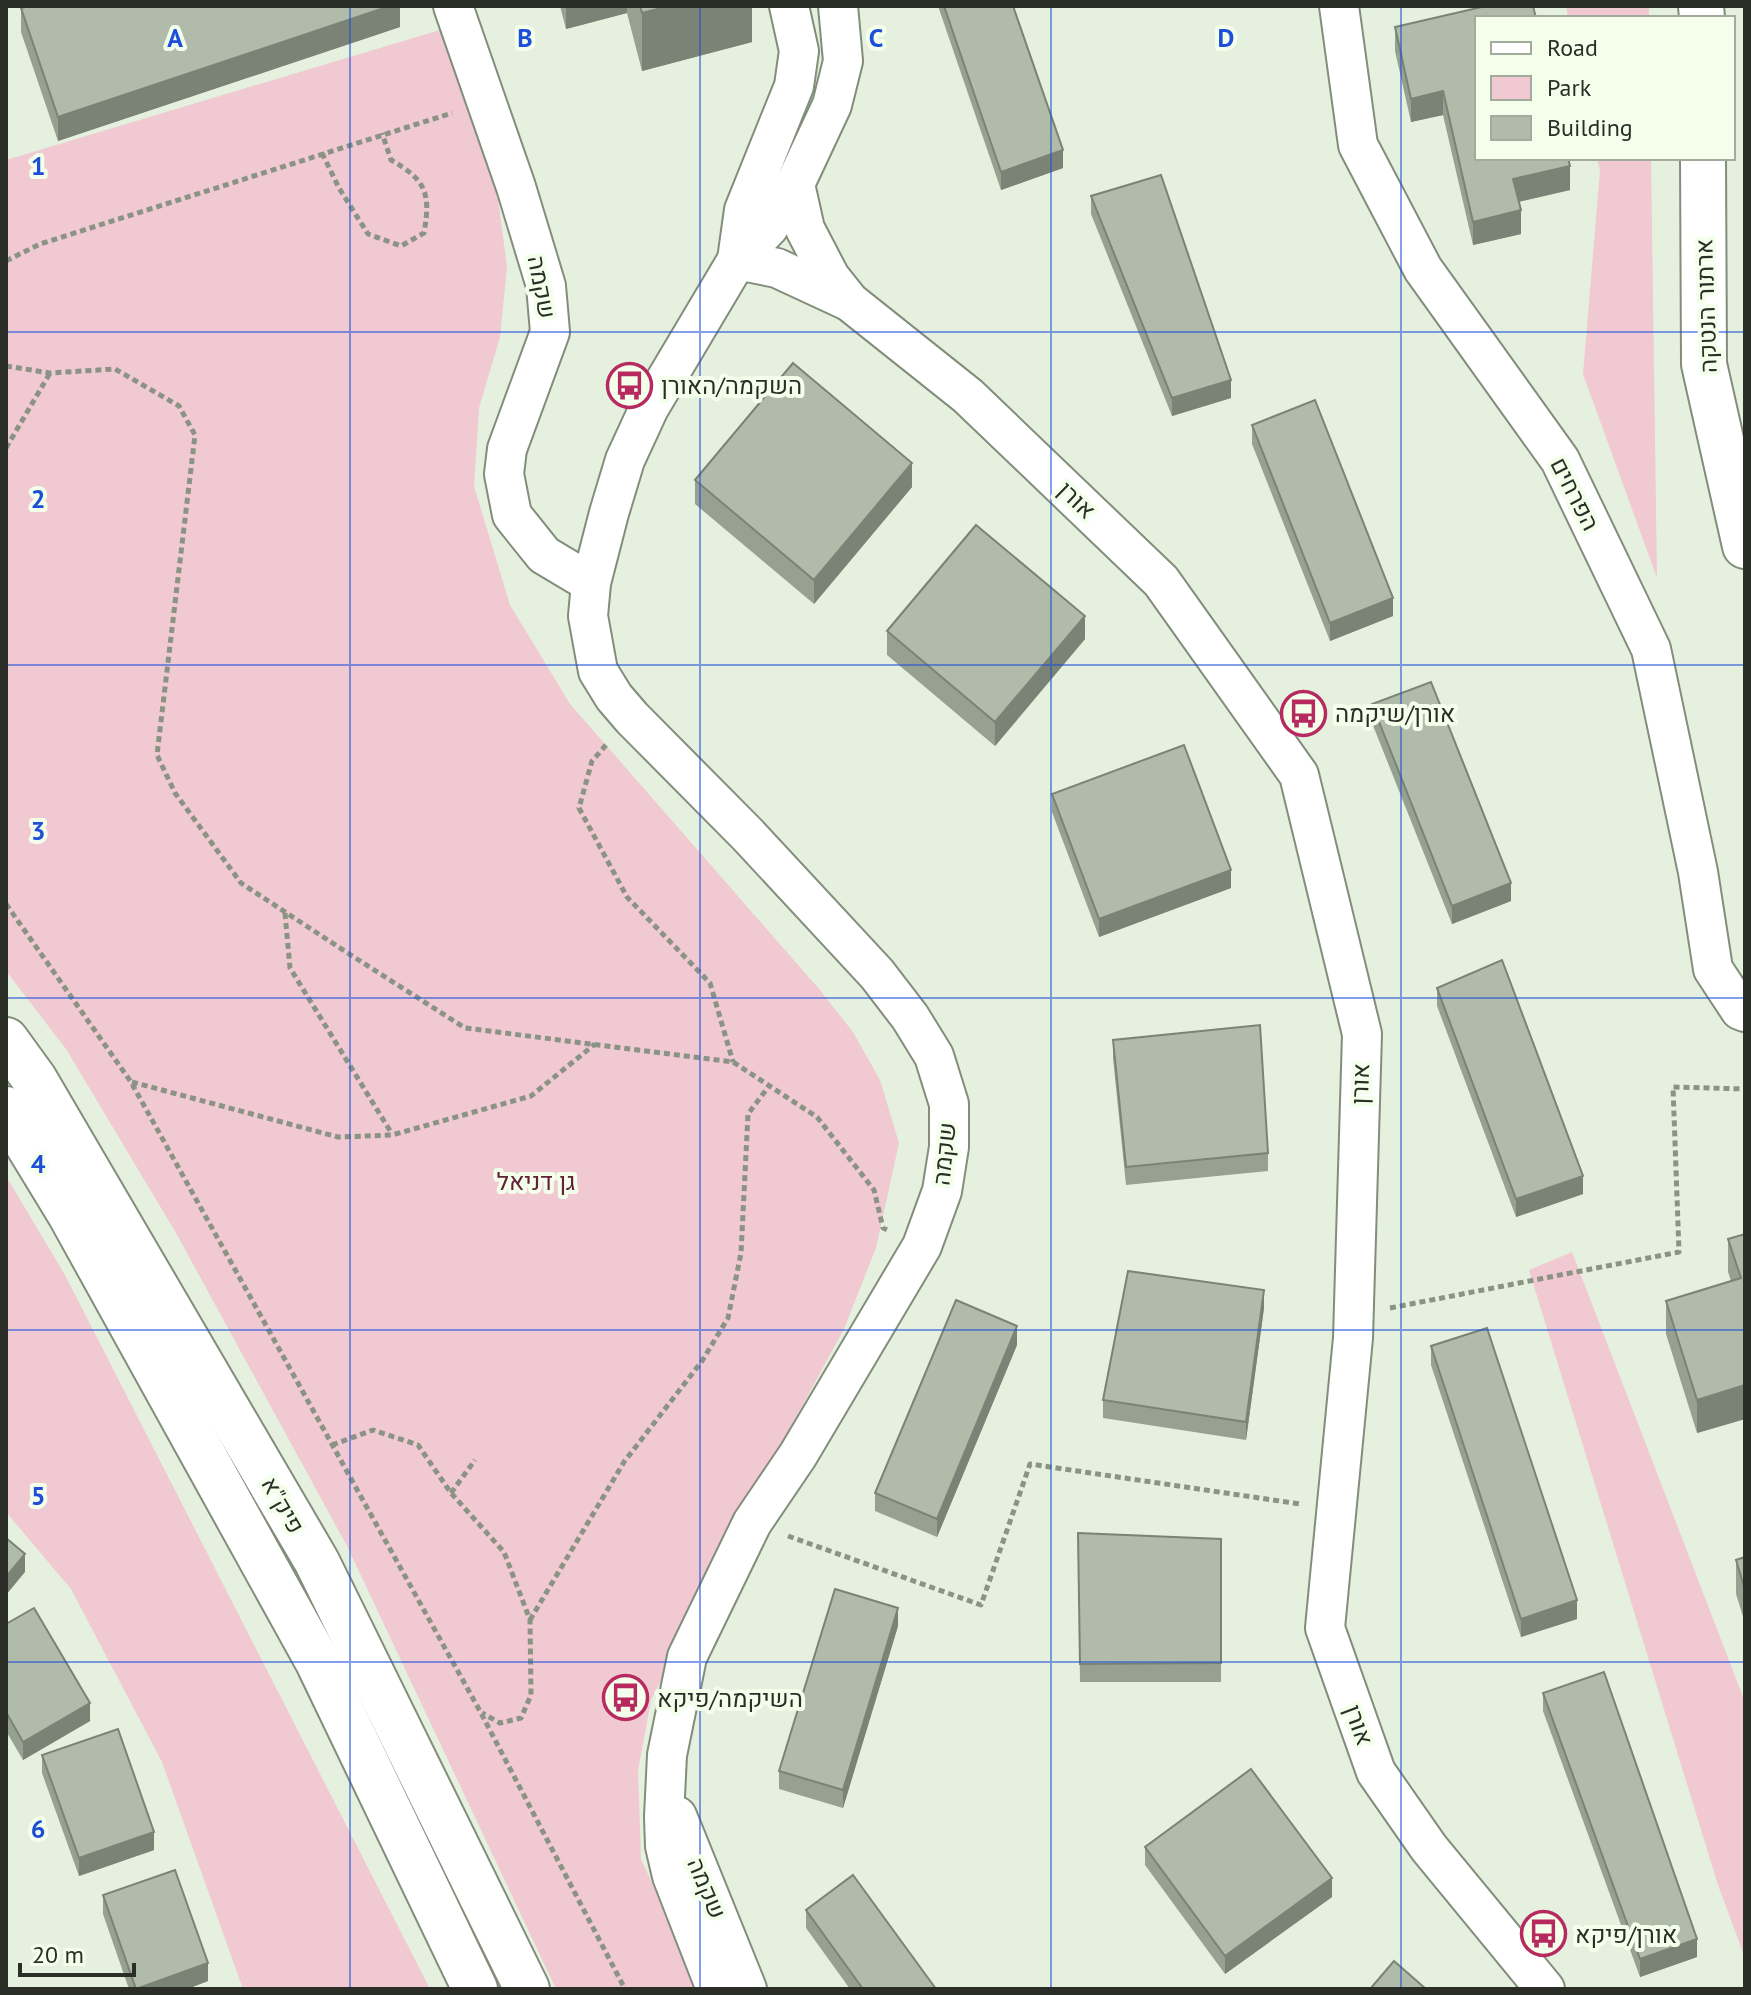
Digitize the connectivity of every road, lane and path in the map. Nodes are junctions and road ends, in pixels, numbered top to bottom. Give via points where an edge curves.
1 (453, 6) edge
2 (789, 6) edge
3 (838, 6) edge
4 (1339, 6) edge
5 (460, 123) dead end
6 (382, 133) junction
7 (322, 153) junction
8 (1703, 160) edge
9 (795, 184) junction
10 (737, 260) junction
11 (6, 261) edge
12 (850, 302) junction
13 (6, 366) edge
14 (50, 373) junction
15 (6, 448) edge
16 (1745, 546) edge
17 (591, 583) junction
18 (592, 761) dead end
19 (6, 904) edge
20 (285, 912) junction
21 (1745, 1012) edge
22 (6, 1040) edge
23 (596, 1043) junction
24 (733, 1062) junction
25 (131, 1082) junction
26 (769, 1086) junction
27 (1745, 1089) edge
28 (6, 1109) edge
29 (392, 1135) junction
30 (922, 1246) junction
31 (1354, 1315) junction
32 (332, 1445) junction
33 (475, 1460) dead end
34 (451, 1493) junction
35 (1336, 1509) junction
36 (752, 1523) junction
37 (530, 1620) junction
38 (481, 1713) junction
39 (665, 1788) junction
40 (475, 1989) edge
41 (527, 1989) edge
42 (625, 1989) edge
43 (716, 1989) edge
44 (747, 1989) edge
45 (1545, 1989) edge

1 - 17 street, שקמה via 546,286 550,332 507,449 504,474 512,515 544,555
2 - 10 street via 799,51 794,86 744,210
3 - 9 street via 843,61 832,105
4 - 21 street, הפרחים via 1358,145 1423,269 1560,460 1651,649 1713,969
5 - 6 path via 451,112
6 - 7 path
6 - 7 path via 391,160 415,174 429,205 424,233 401,246 368,234
7 - 11 path via 40,244
8 - 16 main road, ארתור הנטקה via 1704,364
9 - 10 street via 769,227
9 - 12 street, אורן via 805,229
10 - 12 street, אורן via 777,268
10 - 17 street, שקמה via 649,408 625,460
12 - 31 street, אורן via 968,396 1161,581 1299,775 1362,1034
13 - 14 path
14 - 15 path
14 - 20 path via 115,369 179,406 195,435 157,755 175,793 241,883
17 - 30 street, שקמה via 592,644 598,671 614,697 877,974 934,1056 949,1104 949,1147 942,1191
18 - 24 path via 579,808 627,897 710,983
19 - 25 path
20 - 23 path via 465,1028
20 - 29 path via 290,968
22 - 41 main road, פיק"א via 35,1080 317,1562
23 - 24 path
23 - 29 path via 531,1096
24 - 26 path
25 - 29 path via 338,1137
25 - 32 path
26 - 30 path via 817,1117 874,1190 883,1228
26 - 37 path via 748,1114 741,1253 728,1318 702,1361 624,1462
27 - 31 path via 1673,1087 1679,1252
28 - 40 main road, פיק"א via 70,1214 318,1662
30 - 36 street, שקמה
31 - 35 street, אורן
32 - 34 path via 373,1430 418,1445
32 - 38 path
33 - 34 path
34 - 37 path via 504,1552
35 - 36 path via 1030,1464 981,1605
35 - 45 street, אורן via 1325,1628 1376,1772 1429,1848
36 - 39 street, שקמה via 687,1657
37 - 38 path via 531,1695 521,1718 500,1723
38 - 42 path
39 - 43 street, שקמה via 665,1846 672,1876
39 - 44 street, שקמה

